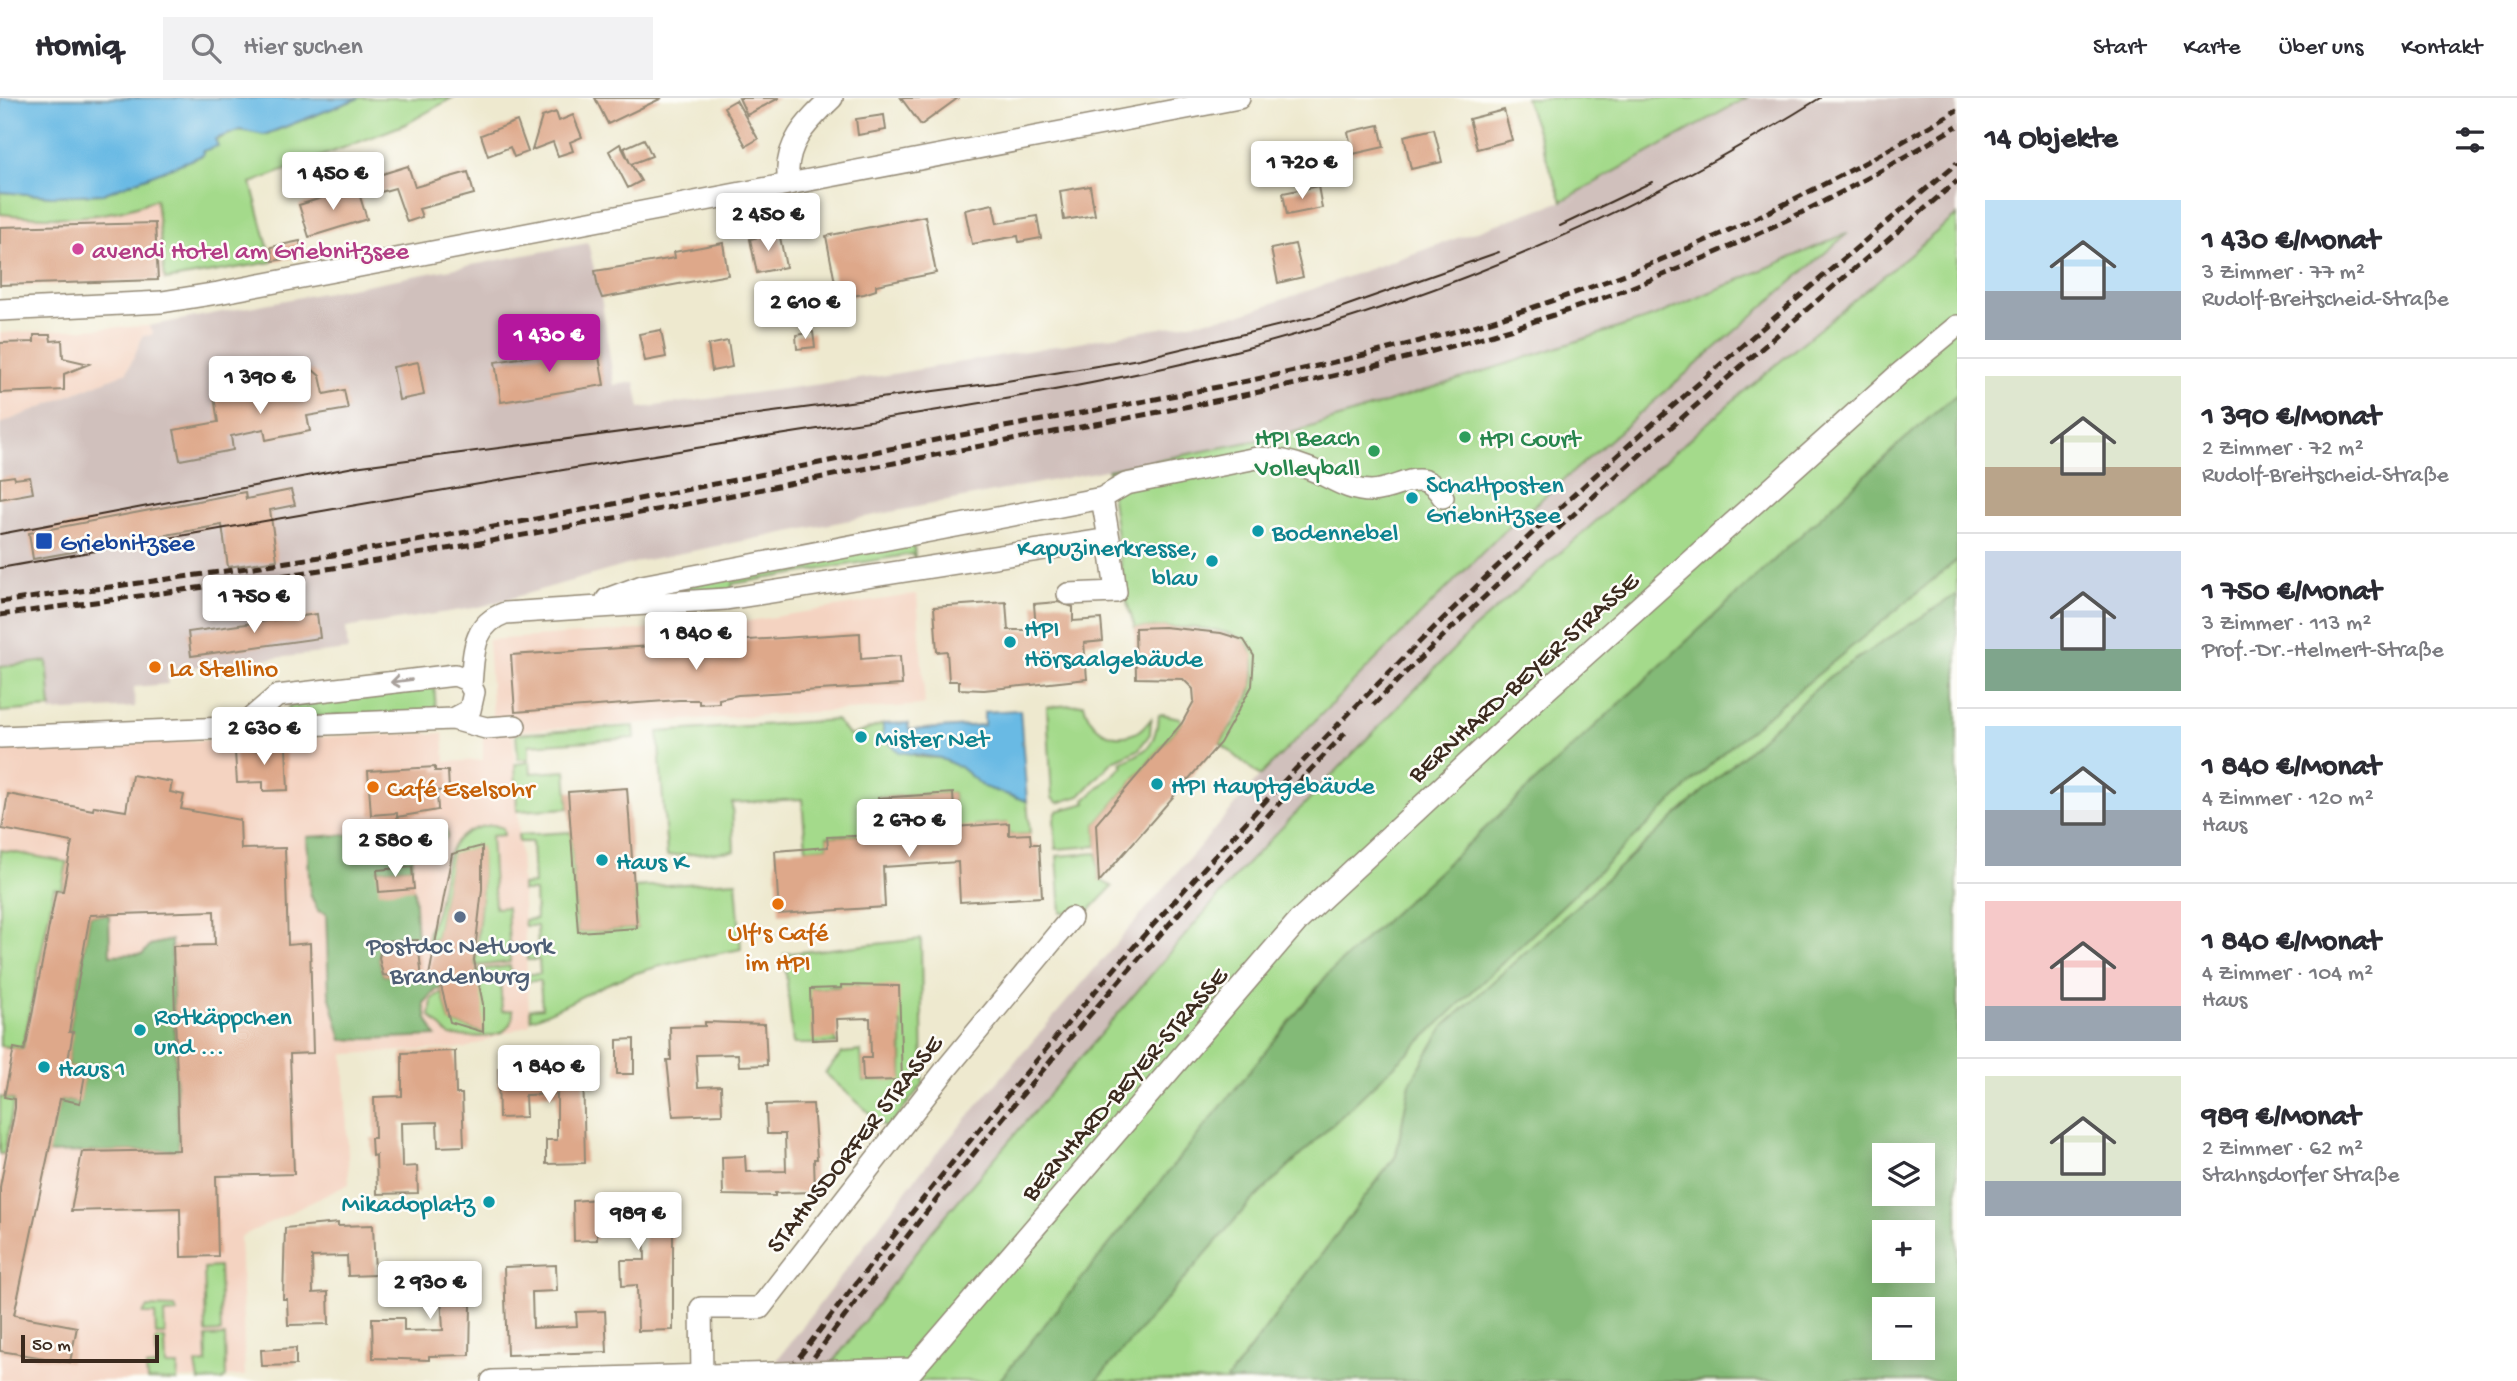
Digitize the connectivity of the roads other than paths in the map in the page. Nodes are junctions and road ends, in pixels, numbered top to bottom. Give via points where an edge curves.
1 (832, 98) edge
2 (1239, 98) edge
3 (789, 183) junction
4 (0, 310) edge
5 (1957, 326) edge
6 (1443, 497) dead end
7 (1102, 498) junction
8 (1109, 539) junction
9 (1068, 594) dead end
10 (584, 608) junction
11 (471, 685) junction
12 (453, 719) junction
13 (515, 726) dead end
14 (241, 727) junction
15 (0, 737) edge
16 (1071, 918) dead end
17 (702, 1375) junction
18 (908, 1375) edge
19 (492, 1381) edge

1 - 3 street via 796,138 786,166
2 - 3 street
3 - 4 street via 218,293 162,302
5 - 18 street, BERNHARD-BEYER-STRASSE via 1542,694 1298,921
6 - 7 street via 1434,483 1425,479 1373,491 1350,489 1311,469 1257,458 1126,484
7 - 8 street
7 - 10 street via 642,586
8 - 9 street via 1116,592
8 - 10 street via 726,599
10 - 11 street via 505,613 488,621 476,638
11 - 12 street via 474,698 470,710
11 -> 14 street via 461,677 449,676 277,696
12 - 13 street via 486,728
12 - 14 street
14 - 15 street
16 - 17 street, STAHNSDORFER STRASSE via 760,1308 701,1308
17 - 18 street, bridge via 843,1371
17 - 19 street

